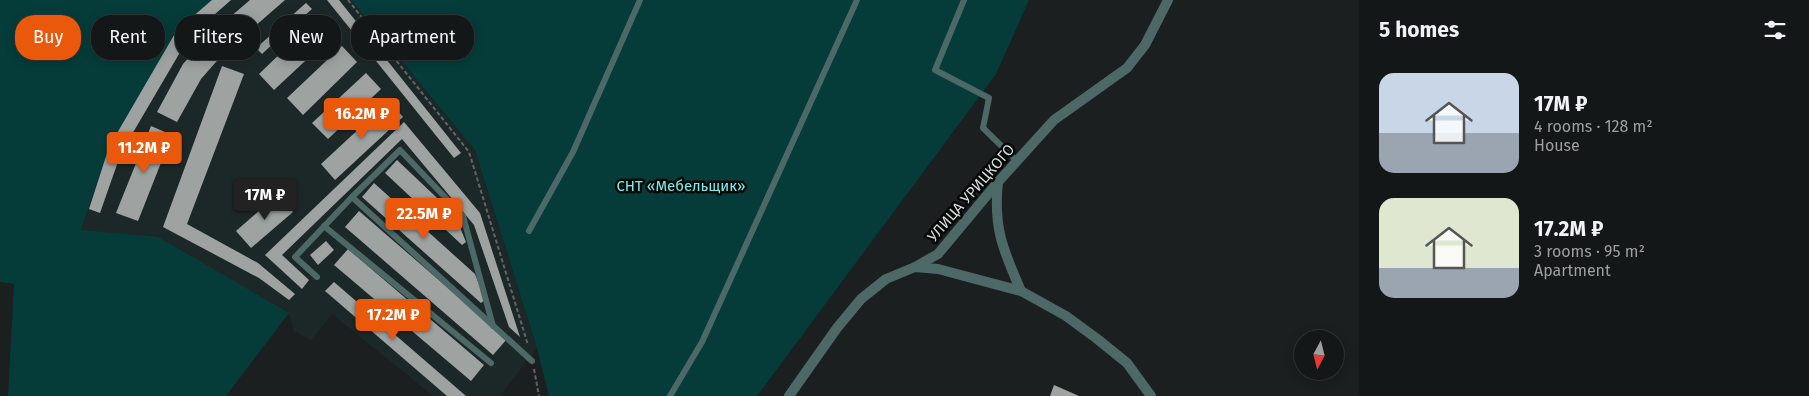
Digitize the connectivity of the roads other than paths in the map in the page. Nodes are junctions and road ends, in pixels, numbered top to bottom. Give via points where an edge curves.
1 (640, 0) edge
2 (857, 0) edge
3 (964, 0) edge
4 (1168, 0) edge
5 (1018, 161) junction
6 (998, 182) junction
7 (352, 197) junction
8 (324, 226) junction
9 (529, 231) dead end
10 (915, 267) junction
11 (317, 277) dead end
12 (1021, 290) junction
13 (493, 326) junction
14 (532, 361) road end
15 (490, 363) dead end
16 (670, 396) edge
17 (789, 396) edge
18 (1151, 396) edge

1 - 9 lane via 574,152
2 - 16 lane via 702,342
3 - 5 lane via 935,70 989,98 983,128
4 - 5 street, УЛИЦА УРИЦКОГО via 1145,45 1127,68 1054,120
5 - 6 street, УЛИЦА УРИЦКОГО
6 - 10 street, УЛИЦА УРИЦКОГО via 938,254
6 - 12 street via 995,206 998,230
7 - 8 lane
7 - 13 lane
7 - 13 lane via 400,150 463,216
8 - 11 lane via 295,257
8 - 15 lane
10 - 12 street via 938,269
10 - 17 street, УЛИЦА УРИЦКОГО via 886,279 861,299
12 - 18 street via 1066,316 1127,363
13 - 14 lane

